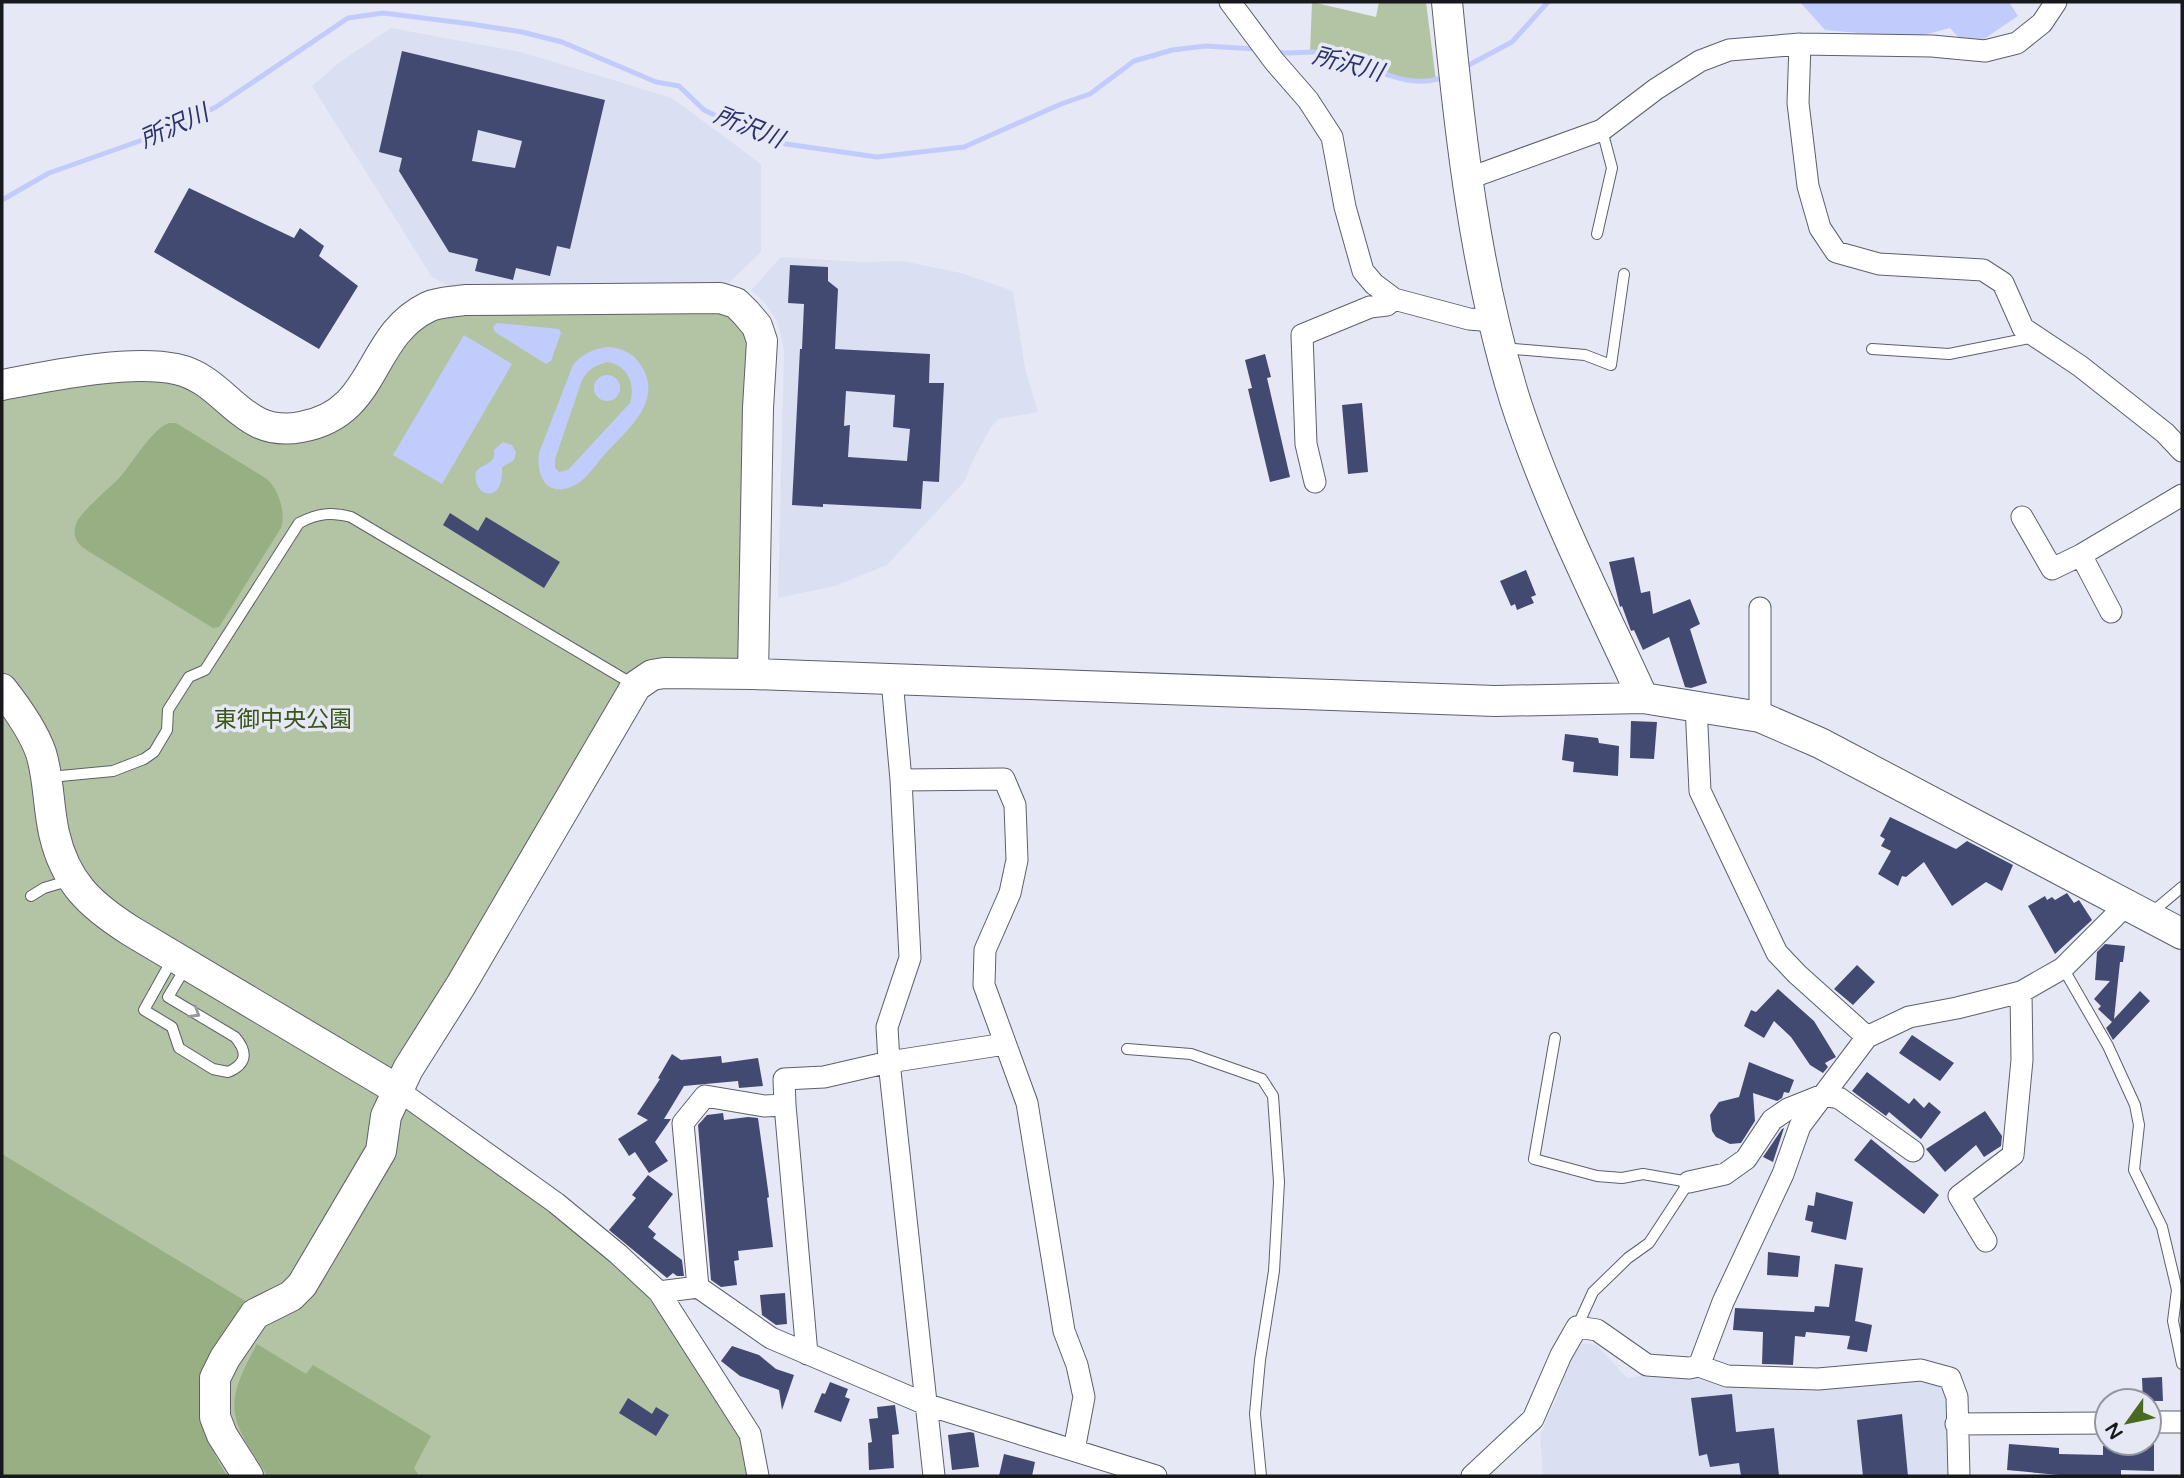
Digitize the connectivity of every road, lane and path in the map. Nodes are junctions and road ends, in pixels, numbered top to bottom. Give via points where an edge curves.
1 (1230, 2) edge
2 (1447, 2) edge
3 (2056, 2) edge
4 (1800, 44) junction
5 (1602, 130) junction
6 (1467, 179) junction
7 (1597, 234) dead end
8 (1624, 274) dead end
9 (1394, 299) junction
10 (1497, 334) junction
11 (2035, 337) junction
12 (1872, 349) dead end
13 (2, 384) edge
14 (2182, 451) edge
15 (1315, 482) dead end
16 (2182, 495) edge
17 (2022, 517) dead end
18 (2081, 555) junction
19 (1760, 608) dead end
20 (2110, 612) dead end
21 (753, 674) junction
22 (892, 680) junction
23 (636, 686) junction
24 (2, 689) edge
25 (1643, 698) junction
26 (1696, 705) junction
27 (1760, 717) junction
28 (47, 778) junction
29 (901, 780) junction
30 (71, 880) junction
31 (2182, 887) edge
32 (31, 896) dead end
33 (2137, 910) junction
34 (2182, 934) edge
35 (181, 960) junction
36 (2063, 968) junction
37 (2021, 992) junction
38 (1867, 1037) junction
39 (1555, 1038) dead end
40 (1005, 1044) junction
41 (1127, 1049) dead end
42 (889, 1062) junction
43 (397, 1090) junction
44 (1823, 1095) junction
45 (785, 1105) junction
46 (1913, 1151) dead end
47 (1689, 1182) junction
48 (1986, 1241) dead end
49 (698, 1287) junction
50 (659, 1292) junction
51 (1577, 1327) junction
52 (807, 1354) junction
53 (2182, 1364) edge
54 (1699, 1366) junction
55 (928, 1405) junction
56 (2163, 1422) edge
57 (2182, 1422) edge
58 (2093, 1423) edge
59 (1956, 1424) junction
60 (1074, 1450) junction
61 (248, 1476) edge
62 (758, 1476) edge
63 (934, 1476) edge
64 (1156, 1476) edge
65 (1261, 1476) edge
66 (1472, 1476) edge
67 (1959, 1476) edge

1 - 9 street via 1332,137 1363,271
2 - 6 street
3 - 4 street via 2042,23 2017,43 1985,51
4 - 5 street via 1729,50 1700,61
4 - 11 street via 1798,103 1808,186 1820,228 1836,252 1879,264 1983,270 2003,283 2024,328
5 - 6 street
5 - 7 lane via 1612,168
6 - 10 street
8 - 10 lane via 1611,365
9 - 10 street via 1469,319
9 - 15 street via 1302,335 1306,444
10 - 25 street via 1541,469
11 - 12 lane via 1949,354
11 - 14 street via 2080,366
13 - 21 street via 56,374 156,366 178,369 199,376 242,415 260,424 298,428 318,424 352,403 400,328 430,306 464,300 720,298 736,303 757,326 762,341
16 - 18 street
17 - 18 street via 2052,569
18 - 20 street
19 - 27 street
21 - 22 street
21 - 23 street via 668,668
22 - 25 street via 1495,701
22 - 29 street
23 - 28 lane via 351,517 314,515 299,523 205,670 190,677 168,710 167,730 154,752 113,771
23 - 43 street
24 - 28 street via 24,719
25 - 26 street
26 - 27 street
26 - 38 street via 1700,791 1777,953
27 - 33 street via 1820,743
28 - 30 street via 54,832
29 - 40 street via 1004,779 1015,805 1017,860 1010,892 985,950 984,985
29 - 42 street via 910,957 887,1027
30 - 32 lane
30 - 35 street via 102,913
31 - 33 lane
33 - 34 street
33 - 36 street
35 -> 35 lane via 169,998 240,1043 244,1060 229,1072 213,1069 178,1048 172,1027 144,1010
35 - 43 street
36 - 37 street
36 - 53 lane via 2108,1046 2135,1105 2140,1125 2134,1170 2162,1227 2177,1290 2173,1321
37 - 38 street via 1909,1017
37 - 48 street via 2022,1060 2013,1155 1959,1196
38 - 44 street
39 - 47 lane via 1534,1159 1597,1176 1643,1174
40 - 42 street
40 - 60 street via 1027,1103 1064,1331 1084,1397
41 - 65 lane via 1191,1054 1262,1079 1273,1096 1279,1182 1274,1271 1255,1414
42 - 45 street via 824,1077 784,1079
42 - 55 street
43 - 50 street via 556,1203
43 - 61 street via 386,1116 381,1151 302,1285 291,1296 255,1314 215,1378 215,1417
44 - 46 street via 1839,1098
44 - 47 street via 1772,1120 1746,1159 1725,1174
44 - 54 street via 1800,1126
45 - 49 street via 705,1096 683,1123
45 - 52 street
47 - 51 lane via 1649,1243 1593,1292
49 - 50 street
49 - 52 street via 771,1338
50 - 62 street via 750,1434
51 - 54 street via 1597,1330 1647,1366
51 - 66 street via 1532,1419
52 - 55 street
54 - 59 street via 1727,1376 1818,1378 1921,1370 1950,1378 1957,1397
55 - 60 street
55 - 63 street
56 - 57 street
58 - 59 street
59 - 67 street
60 - 64 street

